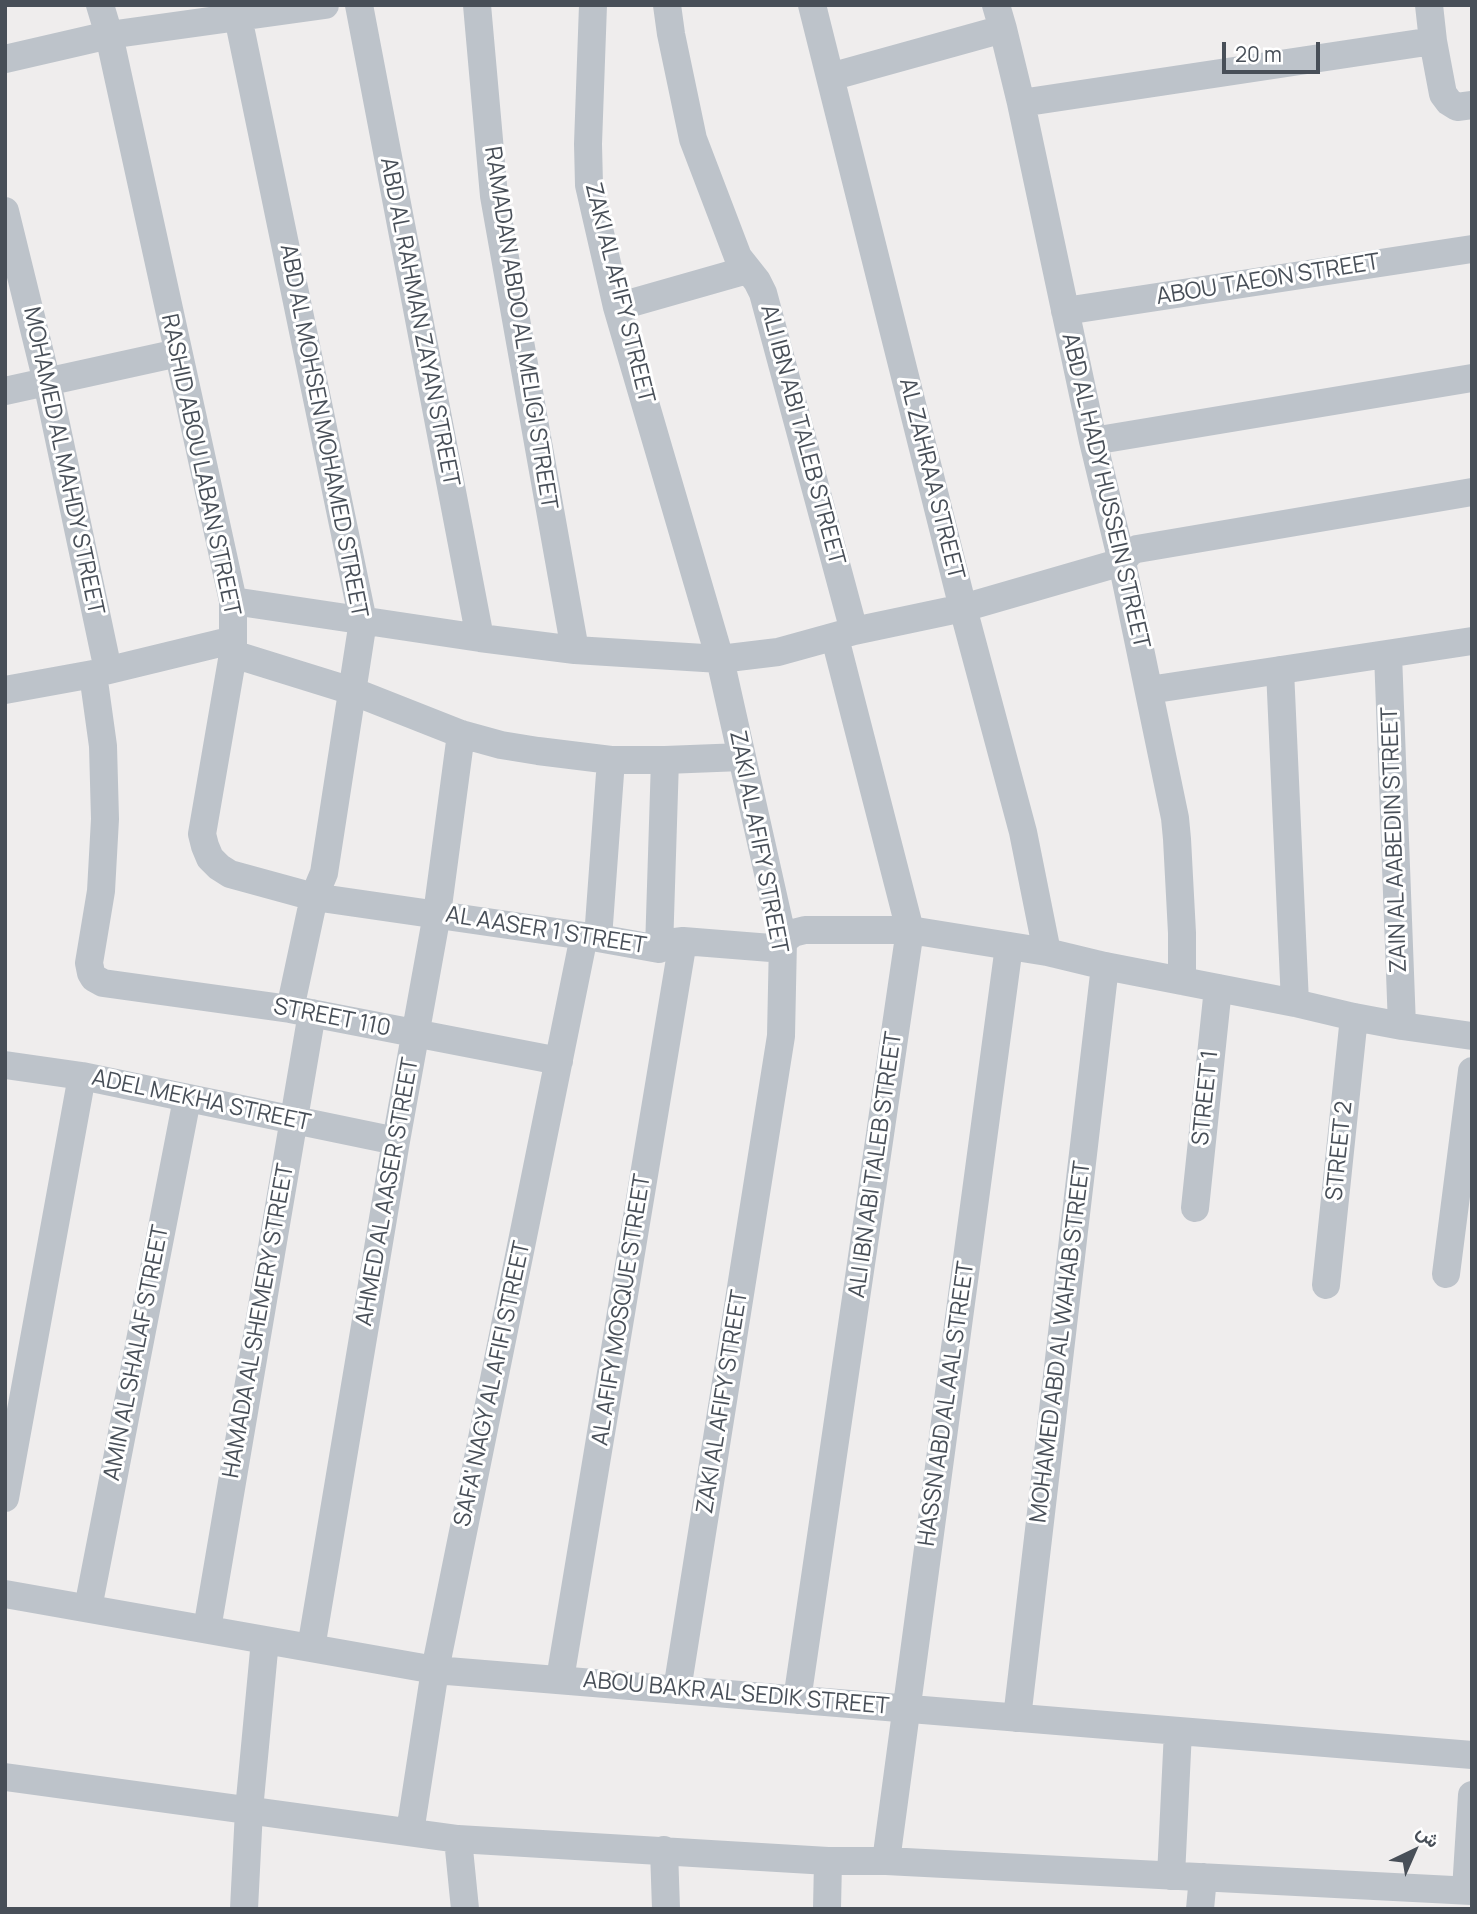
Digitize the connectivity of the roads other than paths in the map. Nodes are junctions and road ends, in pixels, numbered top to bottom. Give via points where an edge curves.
1 (100, 5) edge
2 (325, 5) edge
3 (359, 5) edge
4 (477, 5) edge
5 (593, 5) edge
6 (667, 5) edge
7 (812, 5) edge
8 (1429, 5) edge
9 (1000, 17) edge
10 (238, 18) junction
11 (108, 36) junction
12 (1433, 41) junction
13 (5, 59) edge
14 (830, 77) junction
15 (1021, 103) junction
16 (1472, 106) edge
17 (5, 211) edge
18 (1472, 248) edge
19 (747, 270) junction
20 (617, 307) junction
21 (1065, 311) junction
22 (178, 353) junction
23 (1472, 378) edge
24 (47, 382) junction
25 (5, 391) edge
26 (1093, 441) junction
27 (1472, 492) edge
28 (1122, 562) junction
29 (233, 601) junction
30 (963, 608) junction
31 (363, 621) junction
32 (844, 634) junction
33 (480, 638) junction
34 (1472, 641) edge
35 (233, 647) junction
36 (575, 650) junction
37 (1388, 654) junction
38 (720, 659) junction
39 (1280, 670) junction
40 (101, 672) junction
41 (5, 690) edge
42 (1149, 690) junction
43 (352, 691) junction
44 (461, 734) junction
45 (742, 757) junction
46 (611, 760) junction
47 (665, 760) junction
48 (314, 897) junction
49 (437, 914) junction
50 (910, 930) junction
51 (591, 937) junction
52 (783, 940) junction
53 (671, 945) junction
54 (1009, 946) junction
55 (1047, 953) junction
56 (1105, 966) junction
57 (1182, 981) junction
58 (103, 983) joint
59 (1218, 988) junction
60 (1295, 1003) junction
61 (301, 1011) junction
62 (1354, 1017) junction
63 (1402, 1026) junction
64 (416, 1034) junction
65 (1472, 1036) edge
66 (559, 1061) junction
67 (5, 1065) edge
68 (1472, 1071) edge
69 (82, 1076) junction
70 (187, 1098) junction
71 (293, 1120) junction
72 (396, 1141) junction
73 (1195, 1208) dead end
74 (1446, 1274) dead end
75 (1325, 1285) dead end
76 (5, 1498) edge
77 (5, 1594) edge
78 (88, 1608) junction
79 (207, 1629) junction
80 (265, 1640) junction
81 (311, 1648) junction
82 (435, 1670) junction
83 (560, 1679) junction
84 (677, 1690) junction
85 (797, 1700) junction
86 (905, 1709) junction
87 (1017, 1718) junction
88 (1178, 1731) junction
89 (1472, 1755) edge
90 (5, 1777) edge
91 (1472, 1794) edge
92 (248, 1810) junction
93 (410, 1832) junction
94 (458, 1839) junction
95 (664, 1850) junction
96 (828, 1861) junction
97 (886, 1861) junction
98 (1171, 1876) junction
99 (1203, 1877) junction
100 (1469, 1890) edge
101 (1358, 1897) edge
102 (244, 1909) edge
103 (465, 1909) edge
104 (666, 1909) edge
105 (827, 1909) edge
106 (1200, 1909) edge

1 - 11 street, RASHID ABOU LABAN STREET
2 - 10 street
3 - 33 street, ABD AL RAHMAN ZAYAN STREET
4 - 36 street, RAMADAN ABDO AL MELIGI STREET via 494,196
5 - 20 street, ZAKI AL AFIFY STREET via 589,185
6 - 19 street, ALI IBN ABI TALEB STREET via 692,139
7 - 14 street, AL ZAHRAA STREET
8 - 12 street
9 - 14 street
9 - 15 street, ABD AL HADY HUSSEIN STREET
10 - 11 street
10 - 31 street, ABD AL MOHSEN MOHAMED STREET
11 - 13 street
11 - 22 street, RASHID ABOU LABAN STREET
12 - 15 street
12 - 16 street via 1443,94 1457,107
14 - 30 street, AL ZAHRAA STREET
15 - 21 street, ABD AL HADY HUSSEIN STREET
17 - 24 street, MOHAMED AL MAHDY STREET
18 - 21 street, ABOU TAEON STREET
19 - 20 street
19 - 32 street, ALI IBN ABI TALEB STREET via 767,306
20 - 38 street, ZAKI AL AFIFY STREET
21 - 26 street, ABD AL HADY HUSSEIN STREET
22 - 24 street
22 - 29 street, RASHID ABOU LABAN STREET
23 - 26 street
24 - 25 street
24 - 40 street, MOHAMED AL MAHDY STREET
26 - 28 street, ABD AL HADY HUSSEIN STREET
27 - 28 street via 1137,549
28 - 30 street
28 - 42 street, ABD AL HADY HUSSEIN STREET
29 - 31 street
29 - 35 street, RASHID ABOU LABAN STREET
30 - 32 street
30 - 55 street, AL ZAHRAA STREET via 1023,832
31 - 33 street
31 - 43 street, ABD AL MOHSEN MOHAMED STREET
32 - 38 street via 778,652
32 - 50 street, ALI IBN ABI TALEB STREET
33 - 36 street
34 - 37 street
35 - 40 street
35 - 43 street
35 - 48 street, RASHID ABOU LABAN STREET via 202,834 205,846 210,858 230,874
36 - 38 street
37 - 39 street
37 - 63 street, ZAIN AL AABEDIN STREET
38 - 45 street, ZAKI AL AFIFY STREET
39 - 42 street
39 - 60 street
40 - 41 street
40 - 58 street, MOHAMED AL MAHDY STREET via 105,819 89,963 91,973
42 - 57 street, ABD AL HADY HUSSEIN STREET via 1178,839
43 - 44 street
43 - 48 street, ABD AL MOHSEN MOHAMED STREET via 324,873
44 - 46 street via 501,745
44 - 49 street, AHMED AL AASER STREET
45 - 47 street
45 - 52 street, ZAKI AL AFIFY STREET
46 - 47 street
46 - 51 street, SAFA' NAGY AL AFIFI STREET
47 - 53 street, AL AFIFY MOSQUE STREET
48 - 49 street, AL AASER 1 STREET
48 - 61 street, ABD AL MOHSEN MOHAMED STREET
49 - 51 street, AL AASER 1 STREET
49 - 64 street, AHMED AL AASER STREET
50 - 52 street, AL AASER 1 STREET via 805,930
50 - 54 street, AL AASER 1 STREET
50 - 85 street, ALI IBN ABI TALEB STREET
51 - 53 street, AL AASER 1 STREET
51 - 66 street, SAFA' NAGY AL AFIFI STREET
52 - 53 street, AL AASER 1 STREET via 764,948
52 - 84 street, ZAKI AL AFIFY STREET via 781,1036
53 - 83 street, AL AFIFY MOSQUE STREET
54 - 55 street, AL AASER 1 STREET
54 - 86 street, HASSN ABD AL AAL STREET
55 - 56 street, AL AASER 1 STREET
56 - 57 street, AL AASER 1 STREET
56 - 87 street, MOHAMED ABD AL WAHAB STREET
57 - 59 street, AL AASER 1 STREET
58 - 61 street, STREET 110
59 - 60 street, AL AASER 1 STREET
59 - 73 street, STREET 1
60 - 62 street, AL AASER 1 STREET
61 - 64 street, STREET 110
61 - 71 street, HAMADA AL SHEMERY STREET
62 - 63 street, AL AASER 1 STREET
62 - 75 street, STREET 2
63 - 65 street, AL AASER 1 STREET
64 - 66 street, STREET 110
64 - 72 street, AHMED AL AASER STREET
66 - 82 street, SAFA' NAGY AL AFIFI STREET
67 - 69 street, ADEL MEKHA STREET
68 - 74 street
69 - 70 street, ADEL MEKHA STREET
69 - 76 street
70 - 71 street, ADEL MEKHA STREET
70 - 78 street, AMIN AL SHALAF STREET
71 - 72 street, ADEL MEKHA STREET
71 - 79 street, HAMADA AL SHEMERY STREET
72 - 81 street, AHMED AL AASER STREET
77 - 78 street, ABOU BAKR AL SEDIK STREET
78 - 79 street, ABOU BAKR AL SEDIK STREET
79 - 80 street, ABOU BAKR AL SEDIK STREET
80 - 81 street, ABOU BAKR AL SEDIK STREET
80 - 92 street
81 - 82 street, ABOU BAKR AL SEDIK STREET
82 - 83 street, ABOU BAKR AL SEDIK STREET
82 - 93 street, SAFA' NAGY AL AFIFI STREET
83 - 84 street, ABOU BAKR AL SEDIK STREET
84 - 85 street, ABOU BAKR AL SEDIK STREET
85 - 86 street, ABOU BAKR AL SEDIK STREET
86 - 87 street, ABOU BAKR AL SEDIK STREET
86 - 97 street, HASSN ABD AL AAL STREET
87 - 88 street, ABOU BAKR AL SEDIK STREET
88 - 89 street, ABOU BAKR AL SEDIK STREET
88 - 98 street
90 - 92 street
91 - 100 street
92 - 93 street
92 - 102 street
93 - 94 street
94 - 95 street
94 - 103 street
95 - 96 street
95 - 104 street
96 - 97 street
96 - 105 street
97 - 98 street
98 - 99 street
99 - 101 street
99 - 106 street
100 - 101 street

